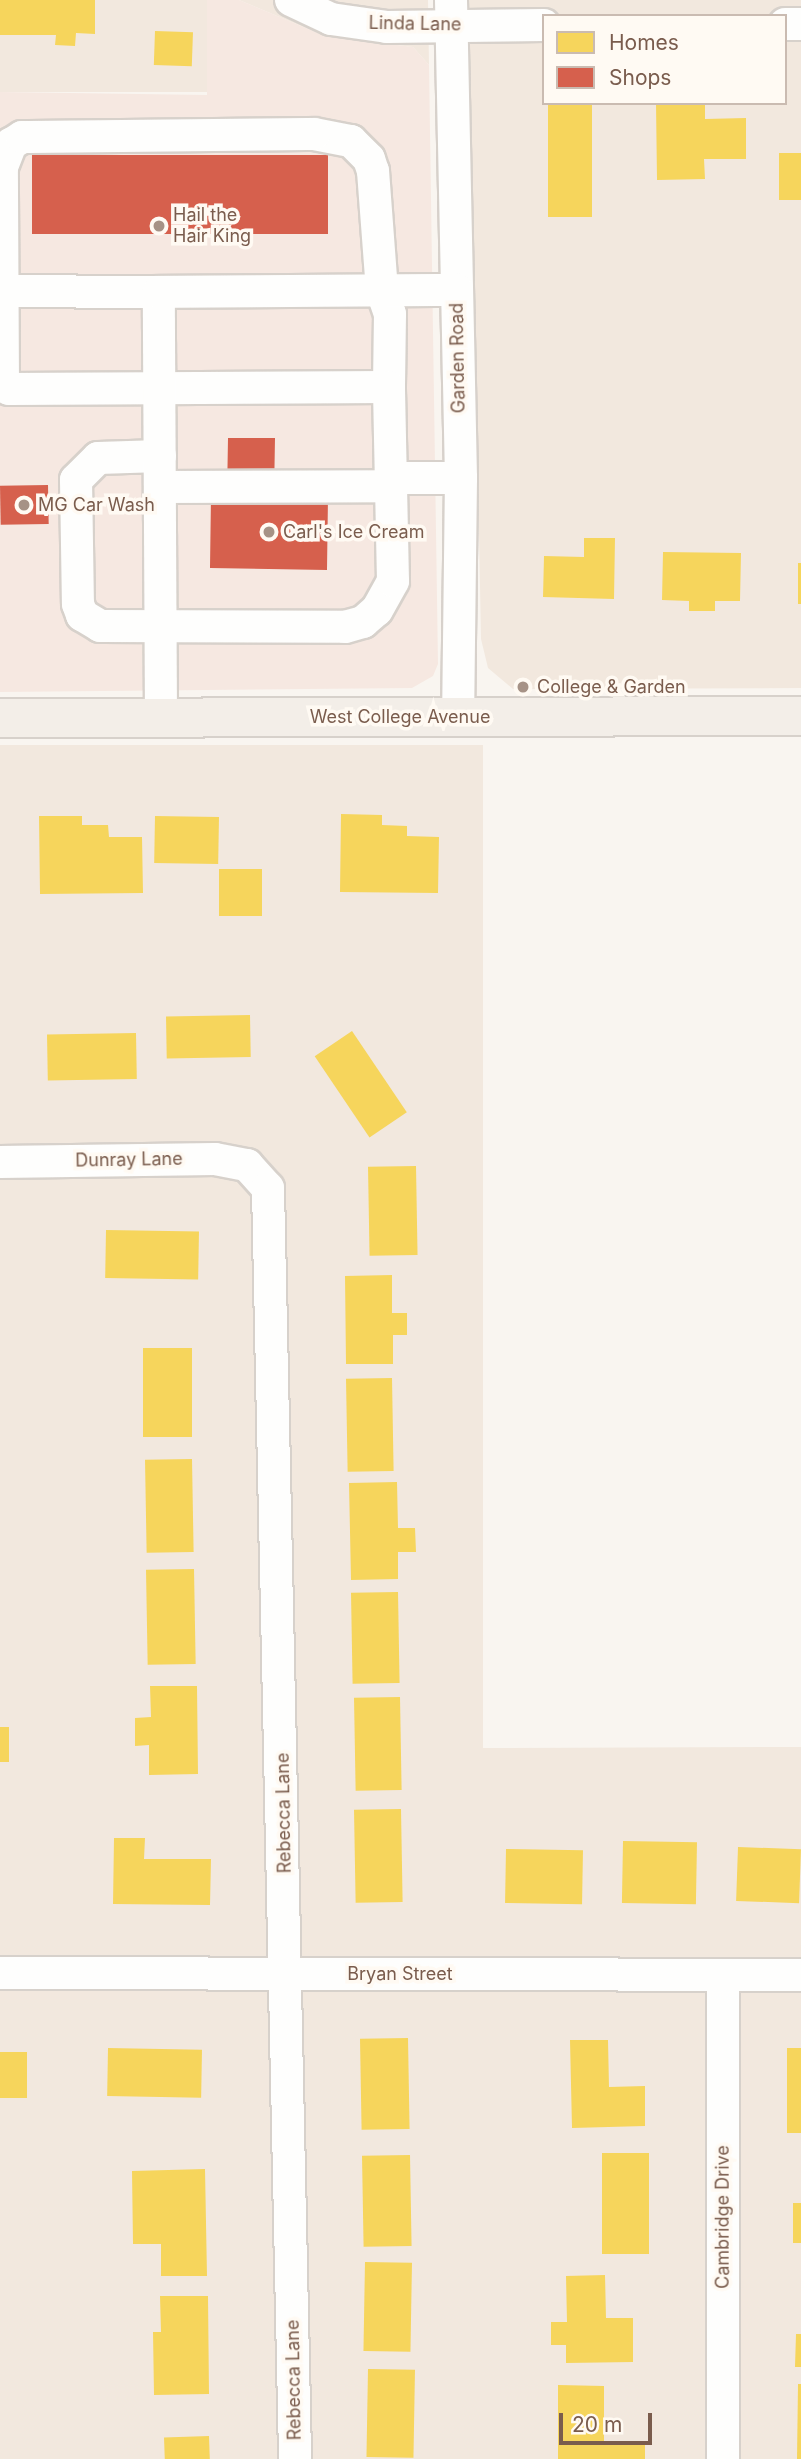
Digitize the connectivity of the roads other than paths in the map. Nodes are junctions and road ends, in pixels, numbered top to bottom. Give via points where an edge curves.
1 (291, 0) edge
2 (451, 13) edge
3 (542, 25) edge
4 (3, 290) junction
5 (382, 290) junction
6 (457, 290) junction
7 (159, 292) junction
8 (389, 387) junction
9 (160, 388) junction
10 (160, 456) junction
11 (461, 478) junction
12 (393, 482) junction
13 (160, 487) junction
14 (161, 626) junction
15 (801, 716) edge
16 (458, 717) junction
17 (0, 718) edge
18 (161, 718) junction
19 (0, 1162) edge
20 (256, 1172) joint
21 (0, 1973) edge
22 (288, 1974) junction
23 (723, 1975) junction
24 (801, 1975) edge
25 (295, 2459) edge
26 (723, 2459) edge

1 - 2 street, Linda Lane via 331,19 387,27
2 - 3 street, Linda Lane
2 - 6 street, Garden Road
4 - 5 street via 2,167 11,144 22,137 314,134 351,141 369,159
4 - 7 street
4 - 9 street via 3,384 9,389
5 - 6 street
5 - 7 street
5 - 8 street via 390,314
6 - 11 street, Garden Road
7 - 9 street
8 - 9 street
8 - 12 street
9 - 10 street
10 - 13 street
10 - 14 street via 98,458 81,472 76,494 82,615 100,626
11 - 12 street
11 - 16 street, Garden Road
12 - 13 street
12 - 14 street via 393,581 389,595 363,622 345,628
13 - 14 street
14 - 18 street
15 - 16 main road, West College Avenue
16 - 18 main road, West College Avenue
17 - 18 main road, West College Avenue
19 - 20 street, Dunray Lane via 215,1159 247,1165
20 - 22 street, Rebecca Lane via 268,1188 271,1224
21 - 22 street, Bryan Street
22 - 23 street, Bryan Street
22 - 25 street, Rebecca Lane
23 - 24 street, Bryan Street
23 - 26 street, Cambridge Drive

